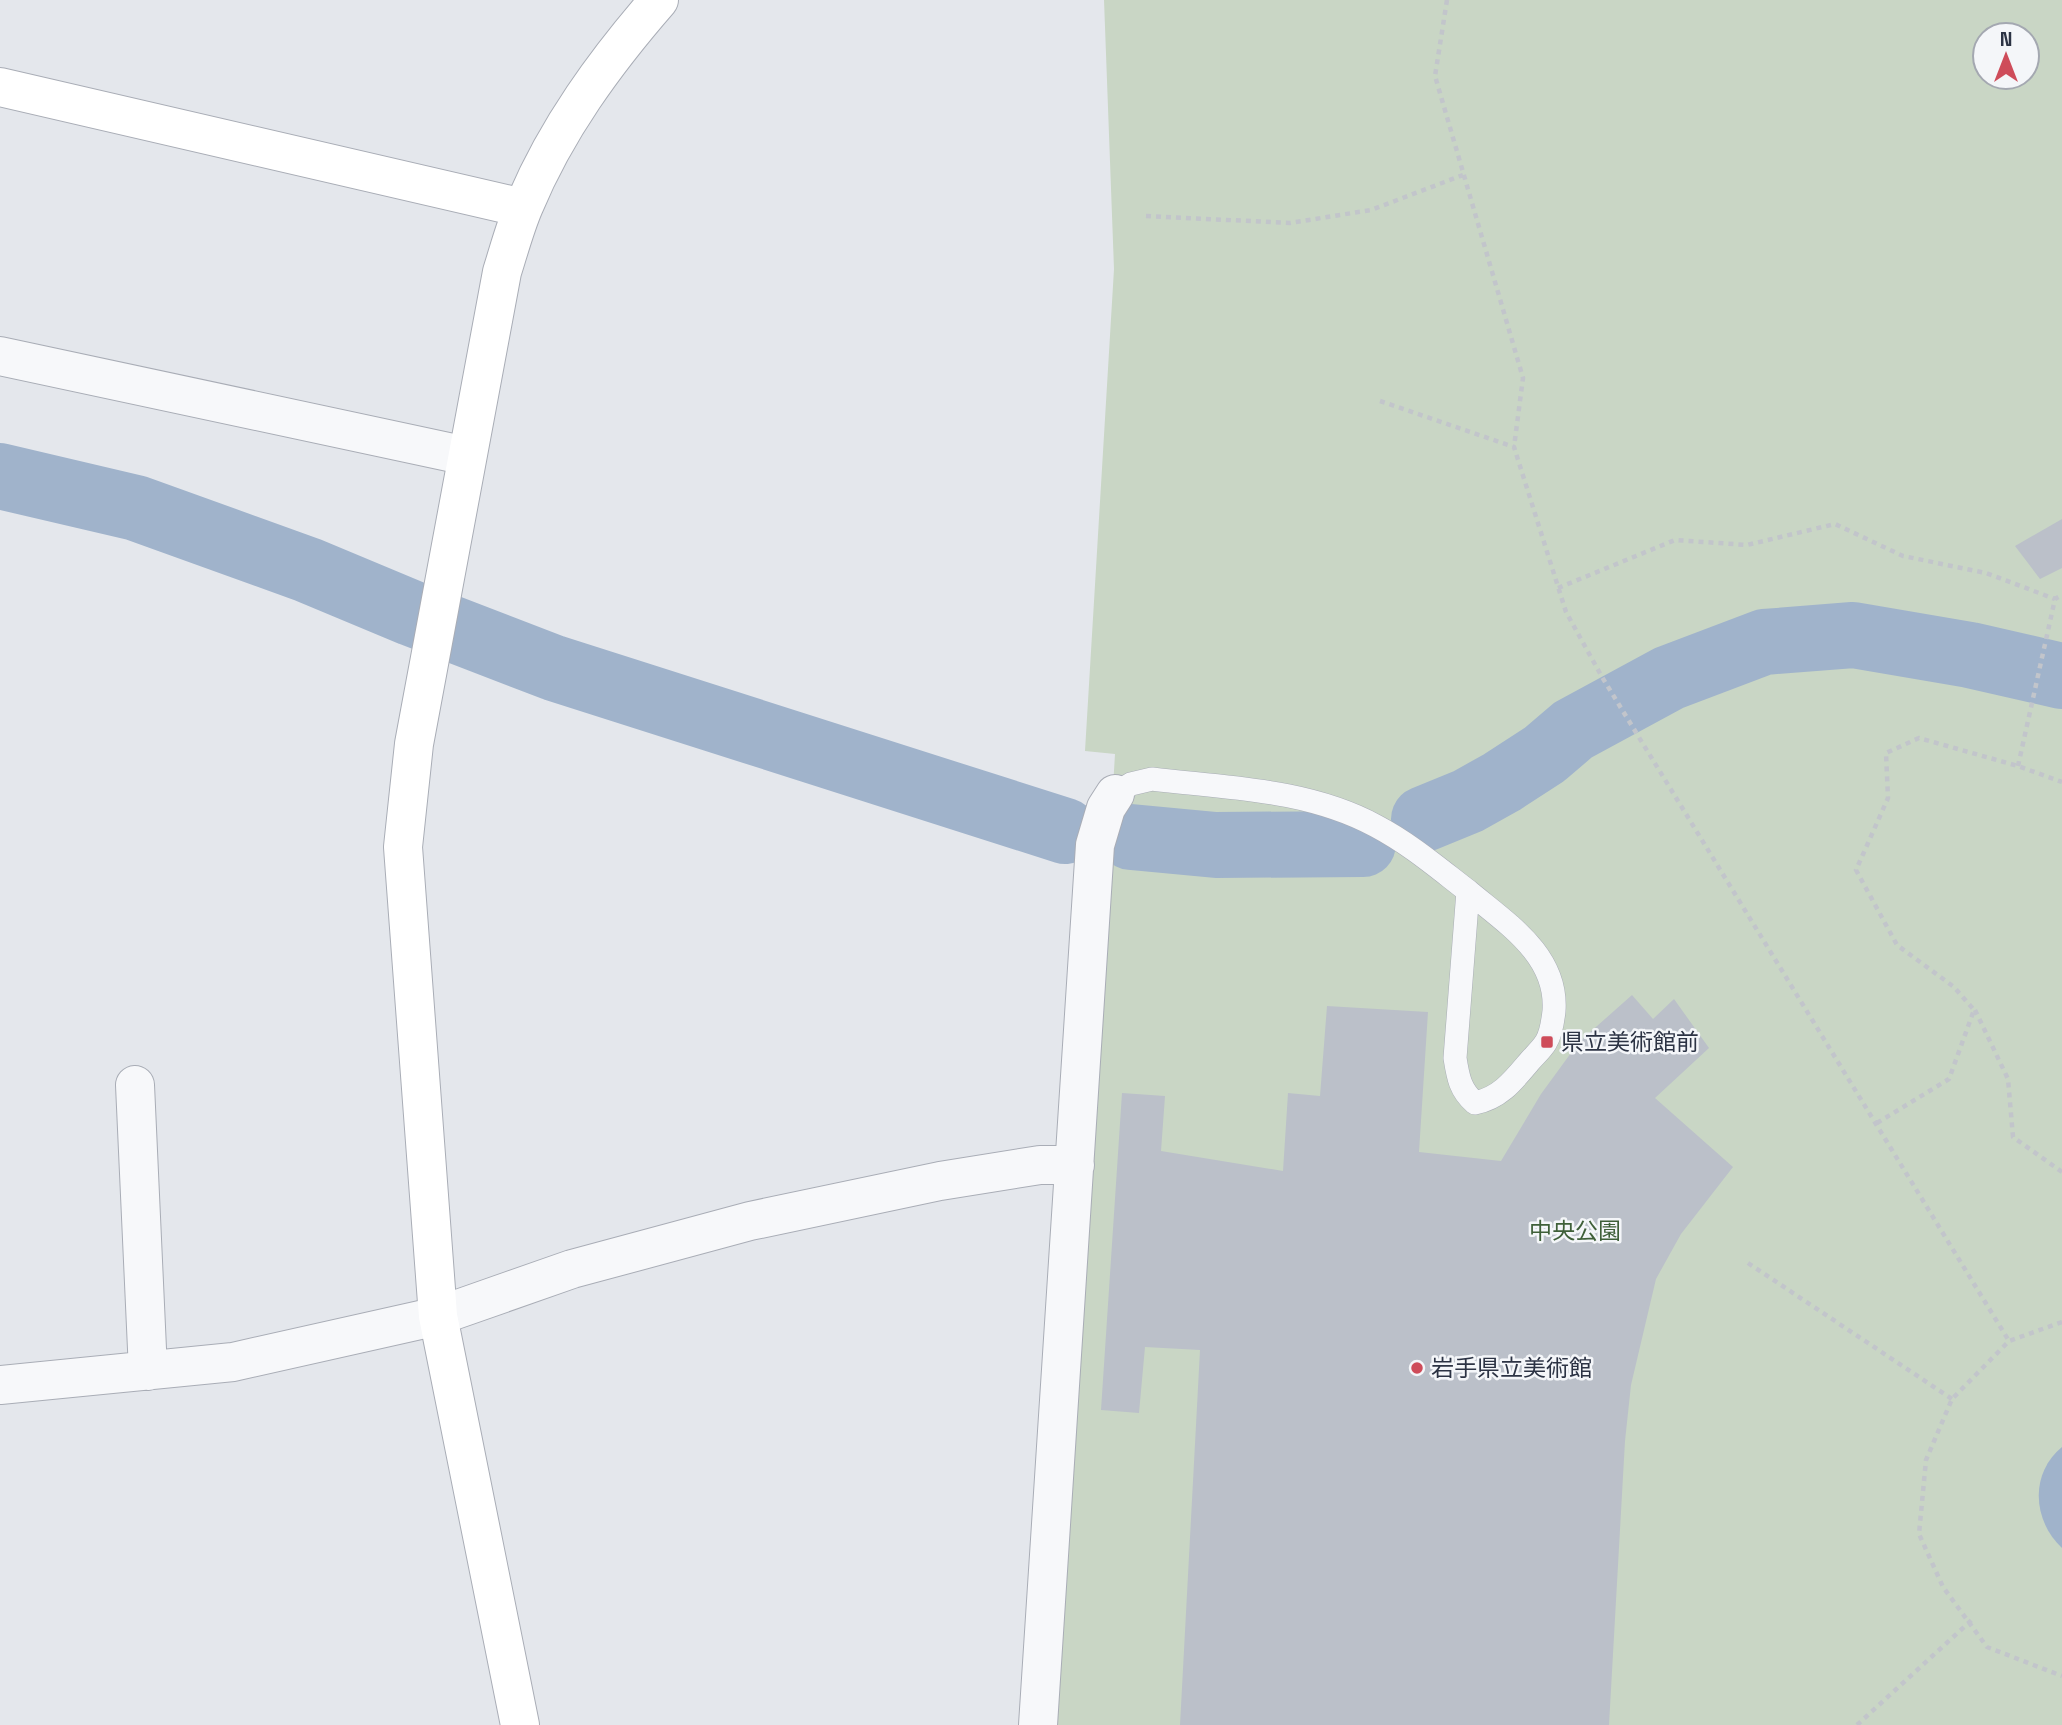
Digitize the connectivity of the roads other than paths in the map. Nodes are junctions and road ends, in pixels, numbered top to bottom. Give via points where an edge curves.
1 (659, 0) edge
2 (0, 87) edge
3 (523, 208) junction
4 (0, 356) edge
5 (467, 456) junction
6 (1115, 794) joint
7 (1468, 891) junction
8 (135, 1086) dead end
9 (1075, 1165) junction
10 (438, 1316) junction
11 (148, 1371) junction
12 (0, 1385) edge
13 (520, 1725) edge
14 (1038, 1725) edge

1 - 3 street via 619,46 572,113
2 - 3 street
3 - 5 street via 502,272
4 - 5 street
5 - 10 street via 414,744 403,847
6 - 7 lane via 1152,779 1285,794 1328,805 1413,848
6 - 9 street via 1095,845
7 - 7 lane via 1521,936 1544,963 1555,993 1547,1042 1504,1091 1475,1103 1459,1082 1455,1058
8 - 11 street
9 - 10 street via 1040,1165 940,1181 750,1221 572,1269
9 - 14 street
10 - 11 street via 233,1362
10 - 13 street
11 - 12 street

